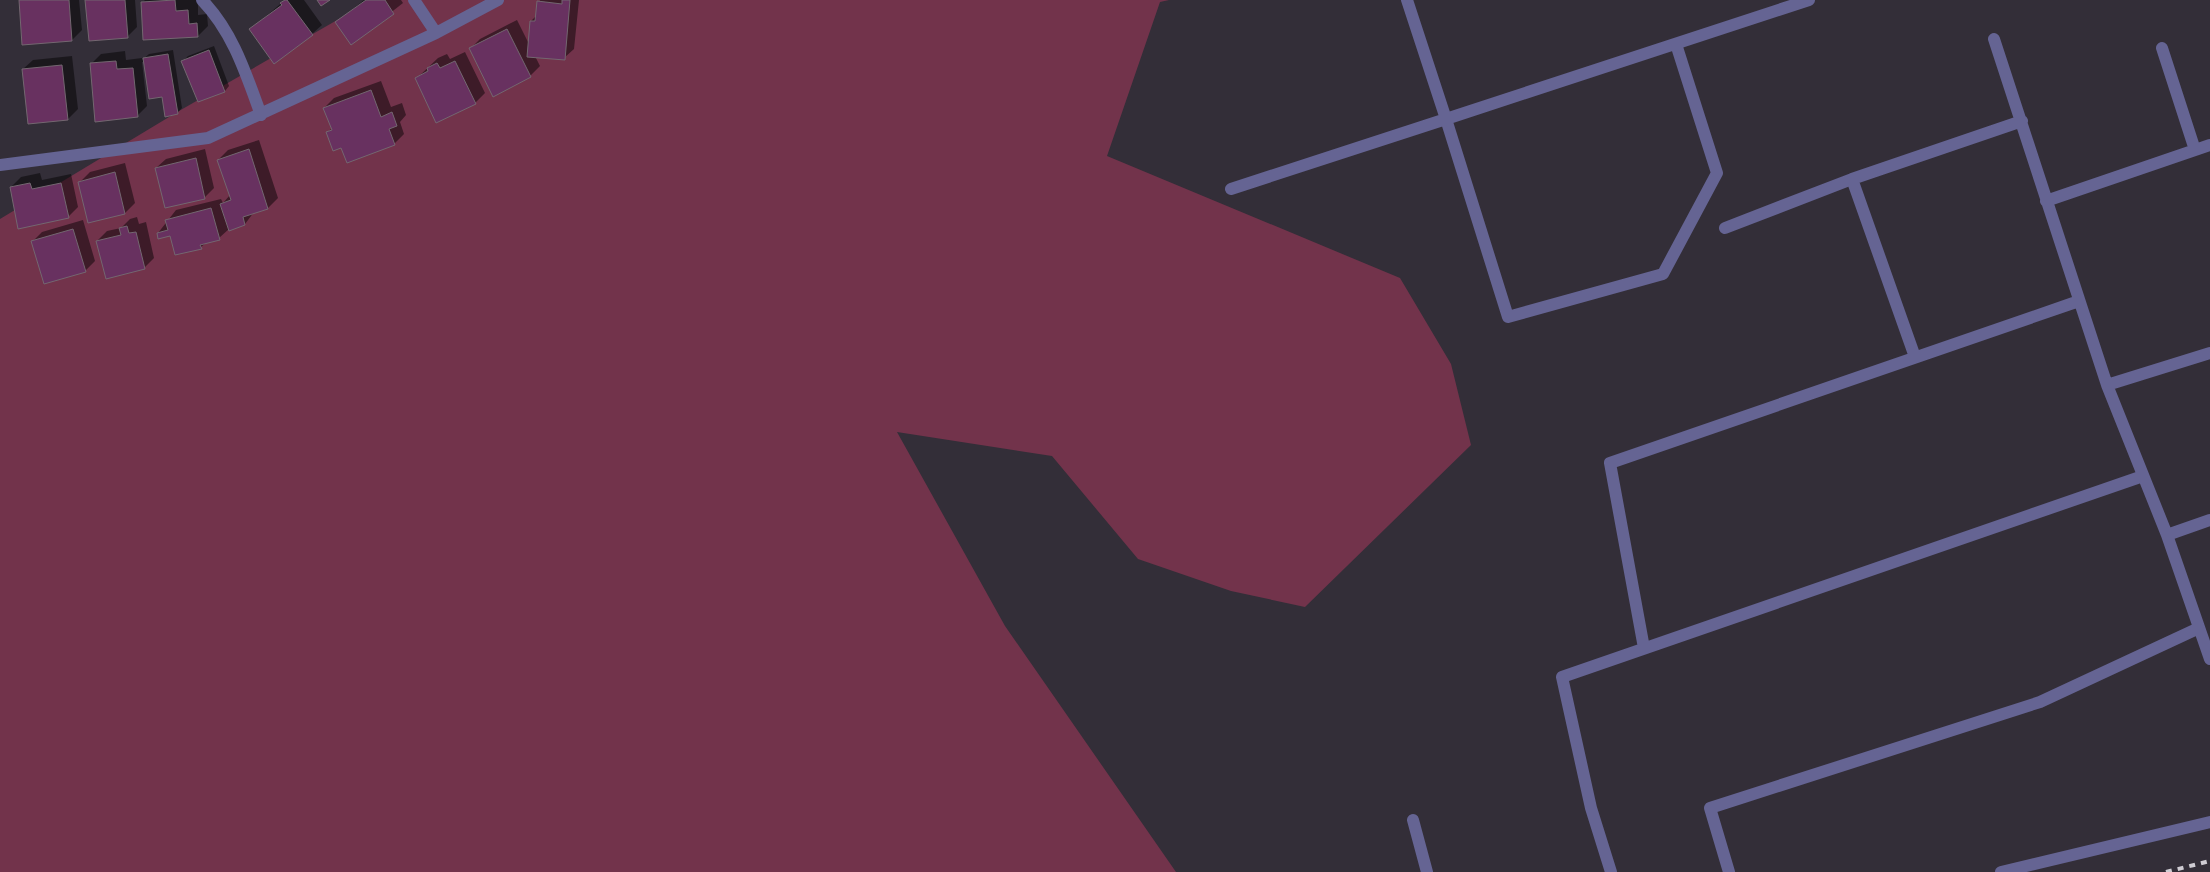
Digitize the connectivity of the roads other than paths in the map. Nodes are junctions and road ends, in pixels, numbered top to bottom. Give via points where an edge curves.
1 (202, 0) edge
2 (414, 0) edge
3 (498, 0) edge
4 (1407, 0) edge
5 (1810, 0) edge
6 (436, 33) junction
7 (1994, 39) dead end
8 (1676, 44) junction
9 (2162, 48) dead end
10 (261, 115) junction
11 (1446, 119) junction
12 (2022, 121) junction
13 (2210, 144) edge
14 (2195, 150) junction
15 (0, 165) edge
16 (1852, 179) junction
17 (1231, 189) dead end
18 (2046, 201) junction
19 (1725, 228) dead end
20 (2079, 301) junction
21 (2210, 353) edge
22 (1915, 357) junction
23 (2107, 385) junction
24 (2143, 476) junction
25 (2210, 520) edge
26 (2167, 535) junction
27 (2199, 628) junction
28 (1644, 648) junction
29 (2210, 659) edge
30 (1413, 820) dead end
31 (2210, 822) edge
32 (1427, 872) edge
33 (1611, 872) edge
34 (1729, 872) edge
35 (2001, 872) edge

1 - 10 street via 237,50
2 - 6 street
3 - 6 street
4 - 11 street
5 - 8 street
6 - 10 street
7 - 12 street
8 - 11 street
8 - 11 street via 1717,173 1663,274 1508,317
9 - 14 street
10 - 15 street via 208,138
11 - 17 street
12 - 16 street
12 - 18 street
13 - 14 street
14 - 18 street
16 - 19 street
16 - 22 street
18 - 20 street
20 - 22 street
20 - 23 street
21 - 23 street
22 - 28 street via 1610,463
23 - 24 street
24 - 26 street
24 - 28 street
25 - 26 street
26 - 27 street
27 - 29 street
27 - 34 street via 2040,702 1710,808
28 - 33 street via 1562,677 1591,808
30 - 32 street
31 - 35 street

